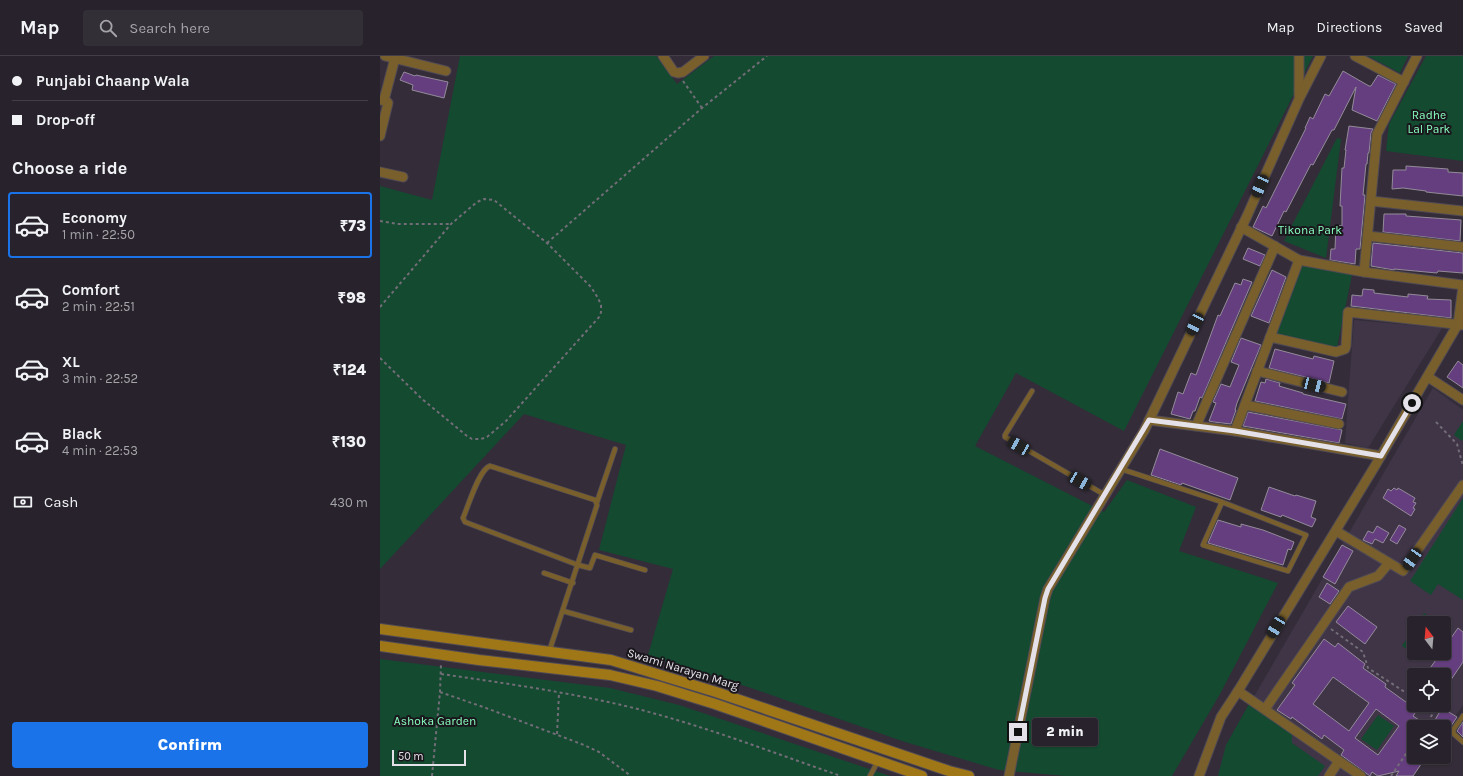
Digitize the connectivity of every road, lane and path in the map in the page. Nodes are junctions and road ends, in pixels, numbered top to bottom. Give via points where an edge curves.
1 (386, 56) edge
2 (663, 56) edge
3 (704, 56) edge
4 (766, 56) edge
5 (1299, 56) edge
6 (1320, 56) edge
7 (1355, 56) edge
8 (1417, 56) edge
9 (395, 58) junction
10 (446, 71) dead end
11 (678, 73) junction
12 (1404, 82) junction
13 (1299, 99) junction
14 (382, 100) edge
15 (702, 108) junction
16 (380, 136) edge
17 (380, 172) edge
18 (403, 177) dead end
19 (1372, 200) junction
20 (1463, 212) edge
21 (380, 221) edge
22 (451, 224) junction
23 (1241, 227) junction
24 (1368, 236) junction
25 (547, 244) junction
26 (1275, 246) junction
27 (1463, 248) edge
28 (1299, 260) junction
29 (1364, 272) junction
30 (1463, 286) edge
31 (380, 307) edge
32 (1460, 324) edge
33 (1270, 337) junction
34 (380, 358) edge
35 (1258, 371) junction
36 (1428, 377) junction
37 (1032, 391) dead end
38 (1342, 392) dead end
39 (1463, 400) edge
40 (1245, 405) junction
41 (1149, 420) junction
42 (1436, 422) dead end
43 (1338, 424) dead end
44 (1196, 426) junction
45 (1235, 431) junction
46 (615, 449) dead end
47 (1381, 456) junction
48 (1463, 466) edge
49 (1120, 469) junction
50 (1463, 485) edge
51 (1105, 495) junction
52 (597, 502) junction
53 (1222, 502) junction
54 (1336, 531) junction
55 (1389, 562) junction
56 (578, 565) junction
57 (645, 570) dead end
58 (544, 573) dead end
59 (573, 583) junction
60 (563, 611) junction
61 (1323, 624) junction
62 (380, 629) edge
63 (631, 630) dead end
64 (380, 646) edge
65 (550, 652) junction
66 (1238, 690) junction
67 (440, 692) junction
68 (559, 692) junction
69 (1407, 693) edge
70 (1265, 709) junction
71 (1463, 716) edge
72 (557, 734) junction
73 (1463, 742) edge
74 (1407, 752) edge
75 (878, 761) junction
76 (1339, 761) junction
77 (432, 776) edge
78 (631, 776) edge
79 (841, 776) edge
80 (870, 776) edge
81 (922, 776) edge
82 (969, 776) edge
83 (1009, 776) edge
84 (1200, 776) edge
85 (1328, 776) edge
86 (1361, 776) edge
87 (1391, 776) edge

1 - 9 street
2 - 11 street via 674,72
3 - 11 street
4 - 15 path
5 - 13 street
6 - 13 street
7 - 12 street
8 - 12 street
9 - 10 street
9 - 14 street
11 - 15 path
12 - 19 street via 1377,134
13 - 23 street
14 - 16 street via 388,103 388,106
15 - 25 path
17 - 18 street
19 - 20 street
19 - 24 street
21 - 22 path via 397,224
22 - 25 path via 477,202 494,200
22 - 31 path
23 - 26 street
23 - 41 street
24 - 27 street
24 - 29 street
25 - 34 path via 591,287 598,298 600,316 506,421 487,437 476,440 467,436 422,399
26 - 28 street
26 - 44 street
28 - 29 street
28 - 33 street
29 - 30 street
30 - 32 street
32 - 33 street via 1348,312 1346,346 1345,349 1336,352
32 - 36 street
33 - 35 street
35 - 38 street
35 - 40 street
36 - 39 street
36 - 47 street
37 - 51 lane via 1005,437
40 - 43 street
40 - 45 street
41 - 44 street
41 - 49 street
42 - 48 path via 1457,444
44 - 45 street
45 - 47 street
46 - 52 lane
47 - 54 street
49 - 51 street
49 - 53 lane
50 - 55 street via 1403,571
51 - 83 street via 1050,585 1045,598
52 - 56 lane
52 - 56 lane via 490,466 484,470 463,518 465,522
53 - 53 lane via 1203,545 1288,571 1306,535
54 - 55 street
54 - 66 street
55 - 61 street via 1378,576 1348,587
56 - 57 lane via 590,568 596,555
56 - 59 lane
58 - 59 lane
59 - 60 lane
60 - 63 lane
60 - 65 lane
61 - 69 path via 1363,652 1368,668
61 - 70 street
62 - 65 main road, Swami Narayan Marg
64 - 75 main road, Swami Narayan Marg via 610,675 715,704
65 - 82 main road, Swami Narayan Marg via 611,660 652,672
66 - 70 street
66 - 84 street via 1221,717
67 - 68 path via 441,674
67 - 72 path
67 - 77 path
68 - 72 path
68 - 79 path via 609,702 674,720
70 - 76 street
71 - 73 lane via 1453,730
72 - 78 path via 599,752
74 - 87 path
75 - 80 lane
75 - 81 main road, Swami Narayan Marg
76 - 85 street
76 - 86 street

